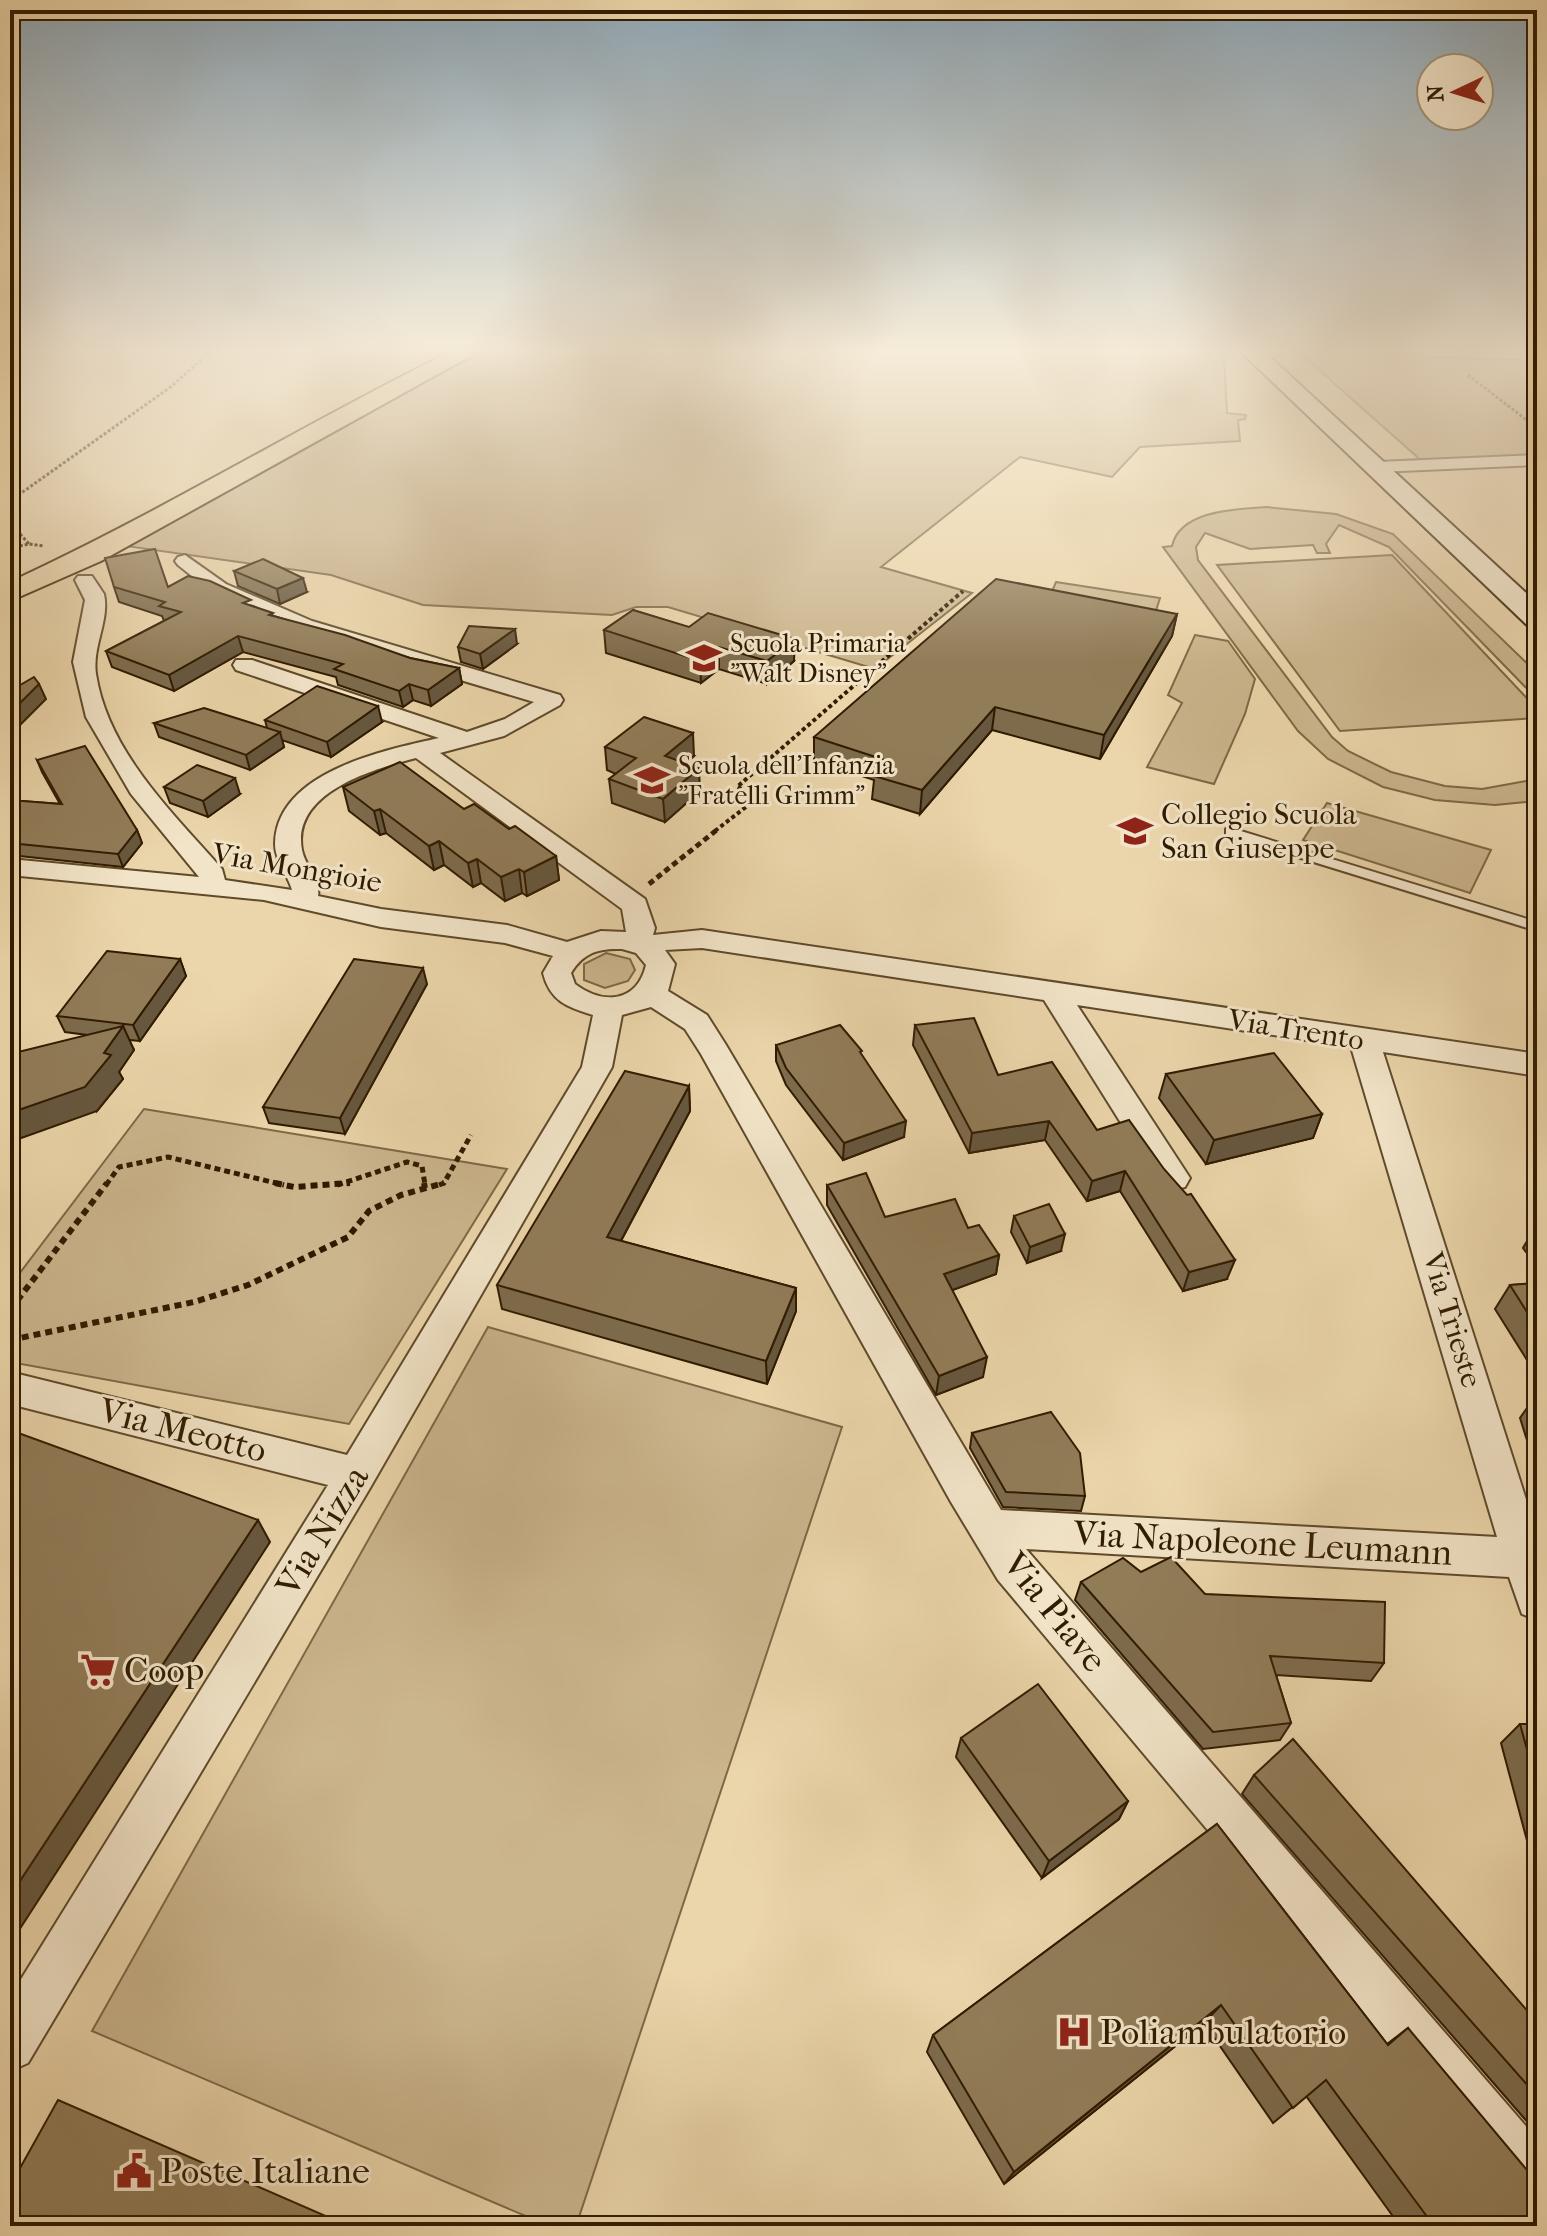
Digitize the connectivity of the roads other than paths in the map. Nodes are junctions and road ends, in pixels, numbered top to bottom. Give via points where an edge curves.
1 (271, 453) edge
2 (1363, 453) edge
3 (1393, 453) edge
4 (1537, 460) edge
5 (1378, 467) junction
6 (1409, 468) junction
7 (185, 561) dead end
8 (20, 570) edge
9 (85, 580) dead end
10 (1537, 586) edge
11 (1537, 619) edge
12 (244, 665) dead end
13 (465, 739) junction
14 (419, 749) junction
15 (1231, 832) dead end
16 (10, 867) edge
17 (211, 885) junction
18 (303, 900) junction
19 (1537, 927) edge
20 (641, 944) junction
21 (570, 952) junction
22 (650, 993) junction
23 (1054, 993) junction
24 (609, 1008) junction
25 (1364, 1041) junction
26 (1537, 1065) edge
27 (1173, 1178) edge
28 (10, 1388) edge
29 (356, 1475) junction
30 (989, 1528) junction
31 (1531, 1558) edge
32 (1537, 1600) edge
33 (10, 2045) edge
34 (1537, 2181) edge

1 - 8 main road via 103,545
2 - 5 main road
3 - 6 main road
4 - 6 street
5 - 6 street
5 - 11 main road
6 - 10 main road
7 - 13 street via 231,594 304,626 552,700 513,724
9 - 17 street via 95,591 98,608 87,634 83,665 101,726 124,771 213,875
12 - 13 street
13 - 14 street
14 - 18 street via 336,779 302,807 290,825 288,842 306,888
14 - 20 street via 629,900 640,914
15 - 19 lane
16 - 17 street, Via Mongioie
17 - 18 street, Via Mongioie
18 - 21 street, Via Mongioie via 381,918 507,934
20 - 21 street via 596,941
20 - 22 street via 661,964 658,984
20 - 23 street, Via Trento via 702,939
21 - 24 street via 557,973 558,984 577,1002
22 - 24 street
22 - 30 street, Via Piave via 696,1022
23 - 25 street, Via Trento
23 - 27 street
24 - 29 street, Via Nizza via 597,1067
25 - 26 street, Via Trento
25 - 31 street, Via Trieste
28 - 29 street, Via Meotto
29 - 33 street, Via Nizza
30 - 31 street, Via Napoleone Leumann
30 - 34 street, Via Piave via 1013,1566
31 - 32 street, Via Trieste

